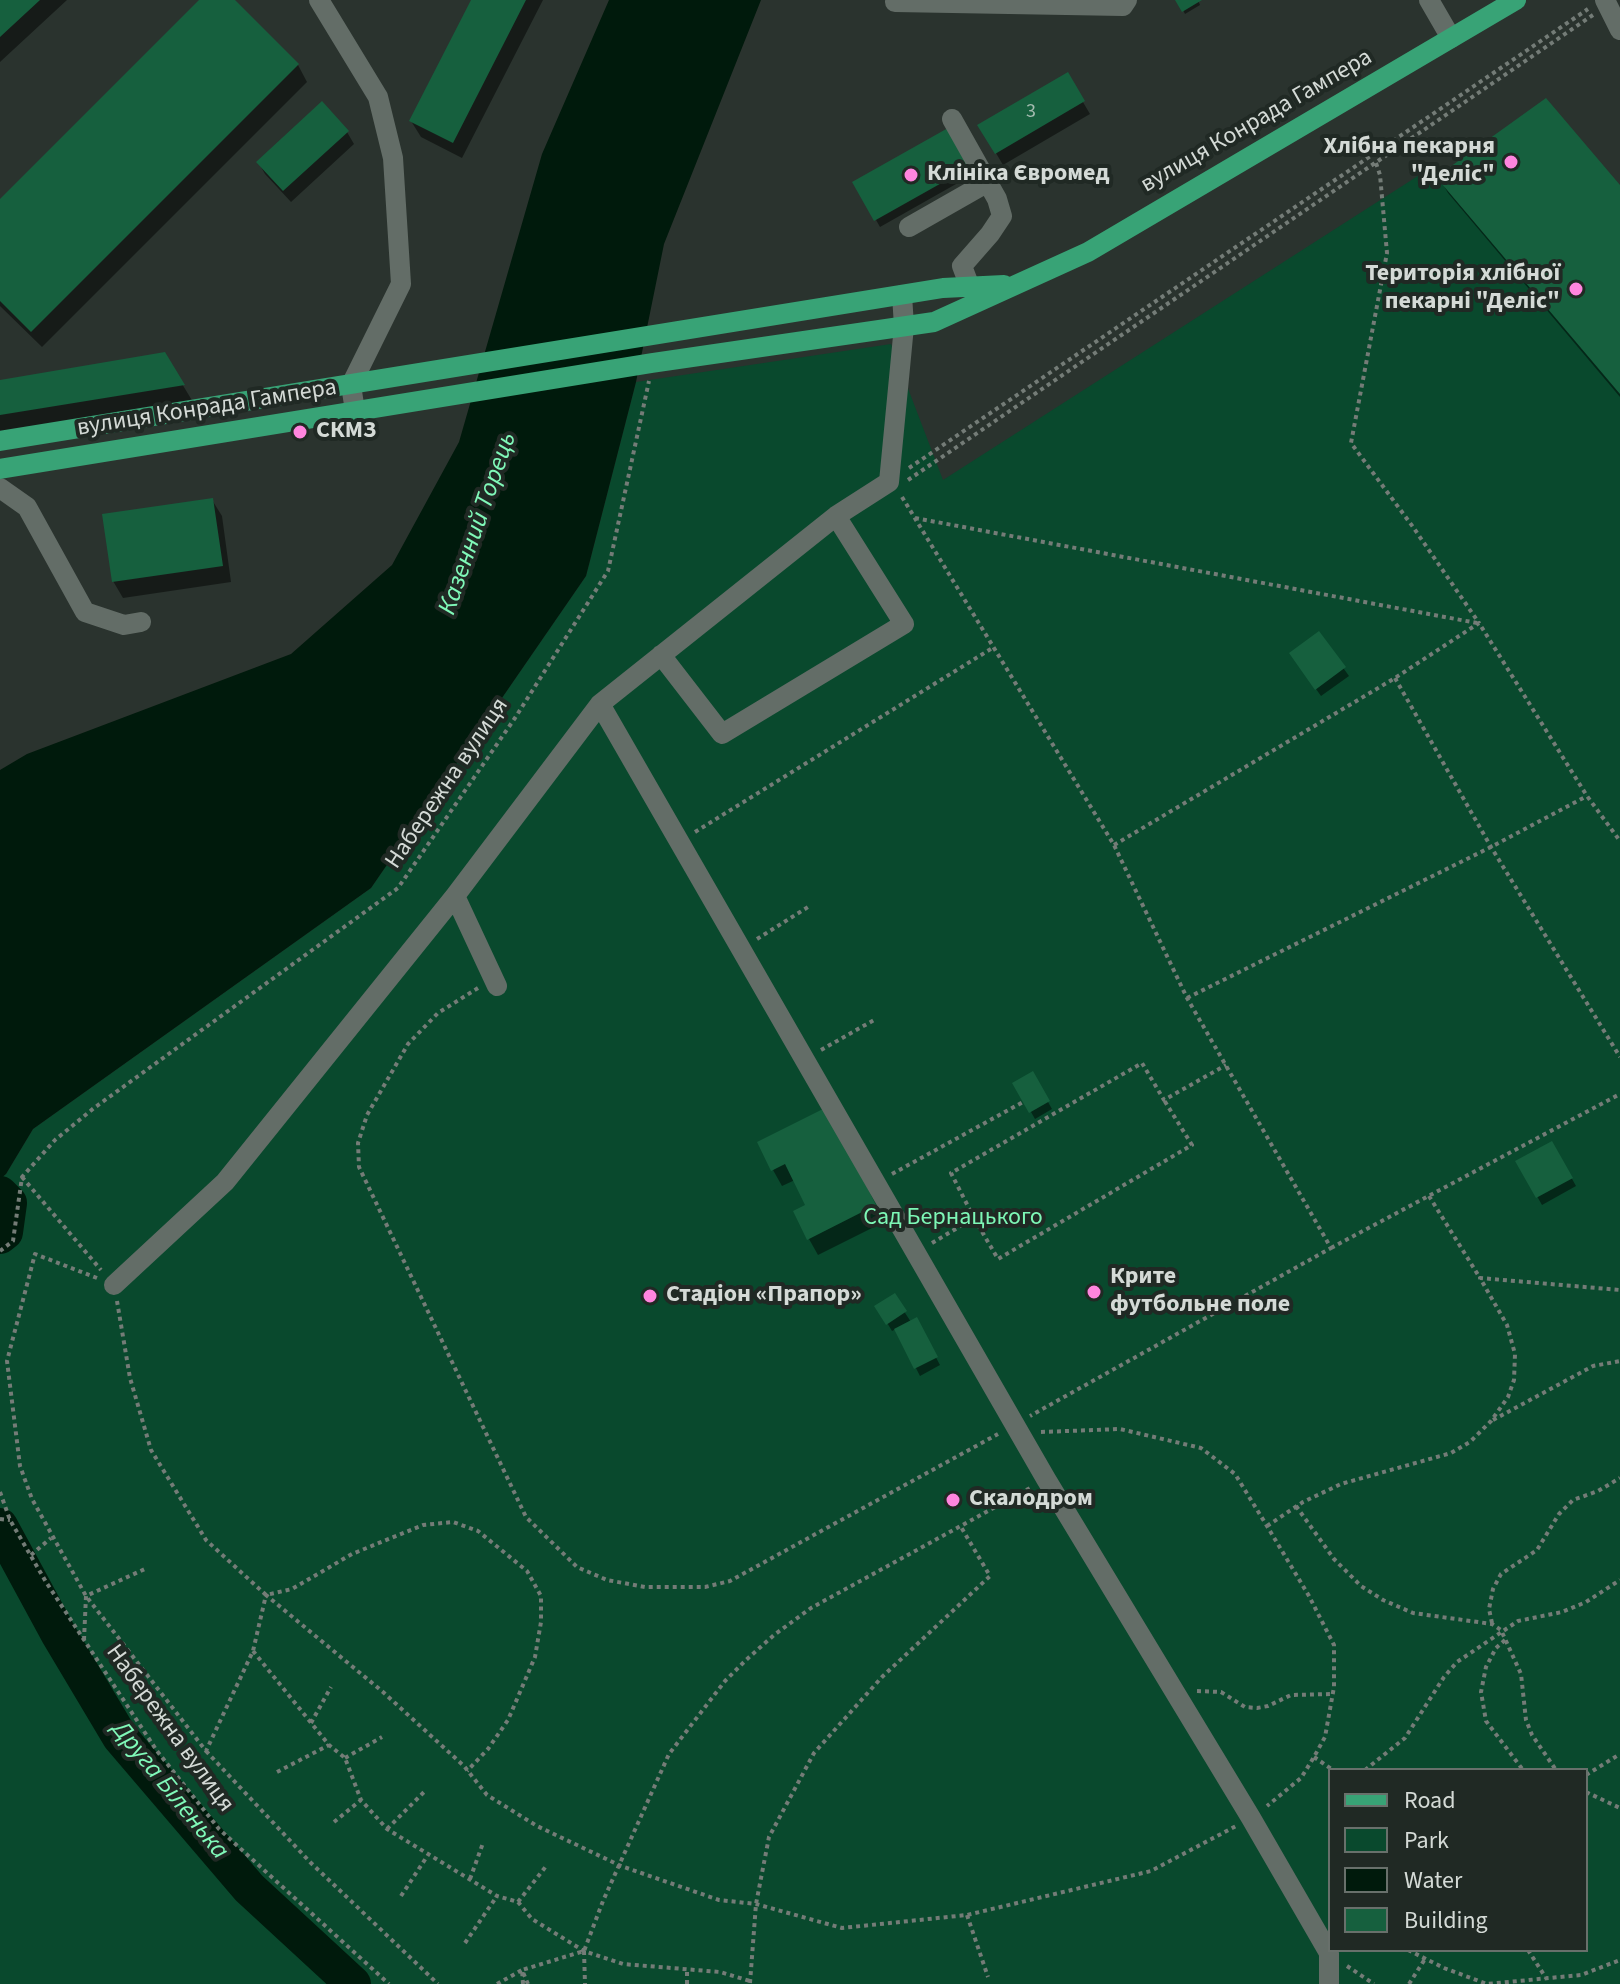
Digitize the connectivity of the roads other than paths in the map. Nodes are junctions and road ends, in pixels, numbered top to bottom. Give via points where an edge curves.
1 (319, 0) edge
2 (1127, 0) edge
3 (1429, 0) edge
4 (1516, 0) edge
5 (895, 2) dead end
6 (1600, 5) edge
7 (1620, 30) edge
8 (1451, 38) junction
9 (952, 119) dead end
10 (988, 182) junction
11 (909, 227) dead end
12 (1020, 284) junction
13 (970, 287) junction
14 (902, 295) junction
15 (904, 326) junction
16 (351, 385) junction
17 (355, 411) junction
18 (0, 441) edge
19 (0, 469) edge
20 (0, 488) edge
21 (836, 516) junction
22 (141, 622) dead end
23 (661, 655) junction
24 (600, 704) junction
25 (455, 896) junction
26 (495, 982) road end
27 (114, 1285) road end
28 (1328, 1951) edge
29 (1328, 1952) edge
30 (1329, 1984) edge

1 - 16 street via 378,97 393,158 401,284
2 - 5 street via 1123,6
3 - 8 street
4 - 8 main road, вулиця Конрада Гампера
6 - 7 street
8 - 12 main road, вулиця Конрада Гампера via 1088,252
9 - 10 street
10 - 11 street
10 - 13 street via 1002,216 962,266
12 - 13 main road, вулиця Конрада Гампера
12 - 15 main road, вулиця Конрада Гампера via 934,322
13 - 14 main road, вулиця Конрада Гампера
14 - 15 street
14 - 16 main road, вулиця Конрада Гампера
15 - 17 main road, вулиця Конрада Гампера
15 - 21 street via 889,482
16 - 17 street
16 - 18 main road, вулиця Конрада Гампера
17 - 19 main road, вулиця Конрада Гампера
20 - 22 street via 27,507 85,612 124,625
21 - 23 street
21 - 23 street via 904,624 722,734
23 - 24 street
24 - 25 street
24 - 28 street via 1046,1479
25 - 26 street
25 - 27 street via 225,1182
29 - 30 street

